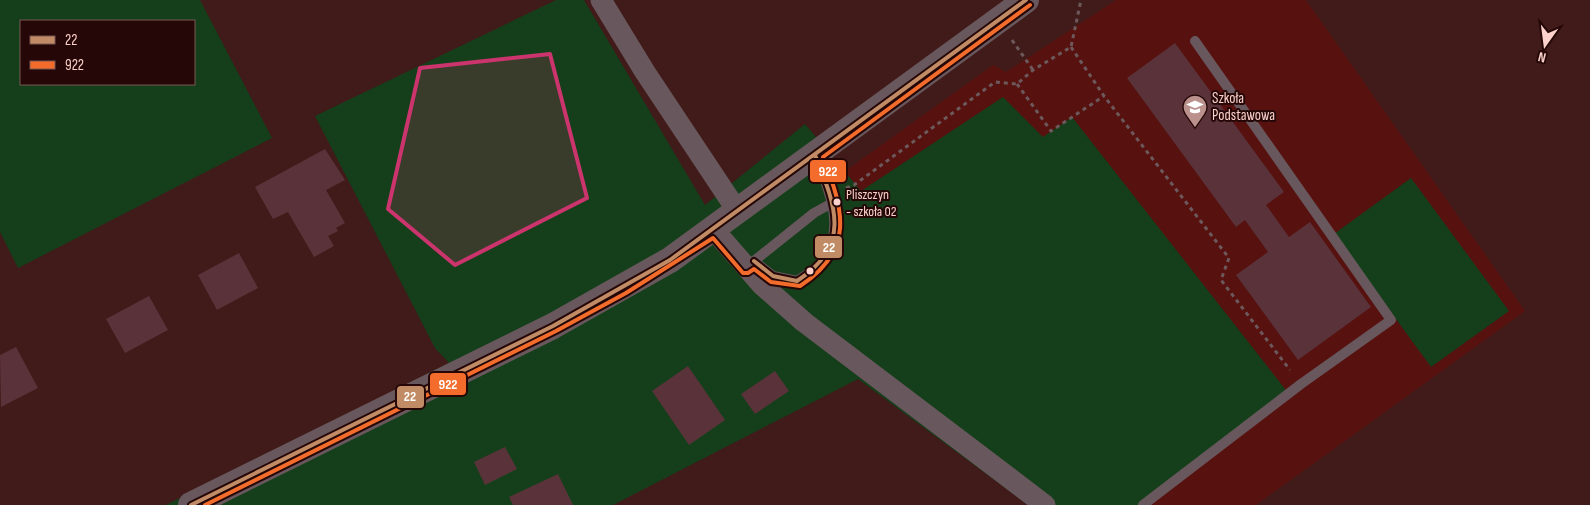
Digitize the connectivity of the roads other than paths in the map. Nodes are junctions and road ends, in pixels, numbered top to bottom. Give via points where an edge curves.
1 (601, 0) edge
2 (1026, 0) edge
3 (1195, 41) dead end
4 (815, 155) junction
5 (832, 203) junction
6 (738, 212) junction
7 (714, 230) junction
8 (750, 264) junction
9 (191, 505) edge
10 (1045, 505) edge
11 (1143, 505) edge

1 - 6 street
2 - 4 street
3 - 11 lane via 1391,320 1301,384
4 - 5 lane
4 - 6 street
5 - 8 lane via 814,213
5 - 8 lane via 832,243 823,261 797,281 772,276
6 - 7 street
7 - 8 street
7 - 9 street via 670,260 574,315
8 - 10 street via 804,322

